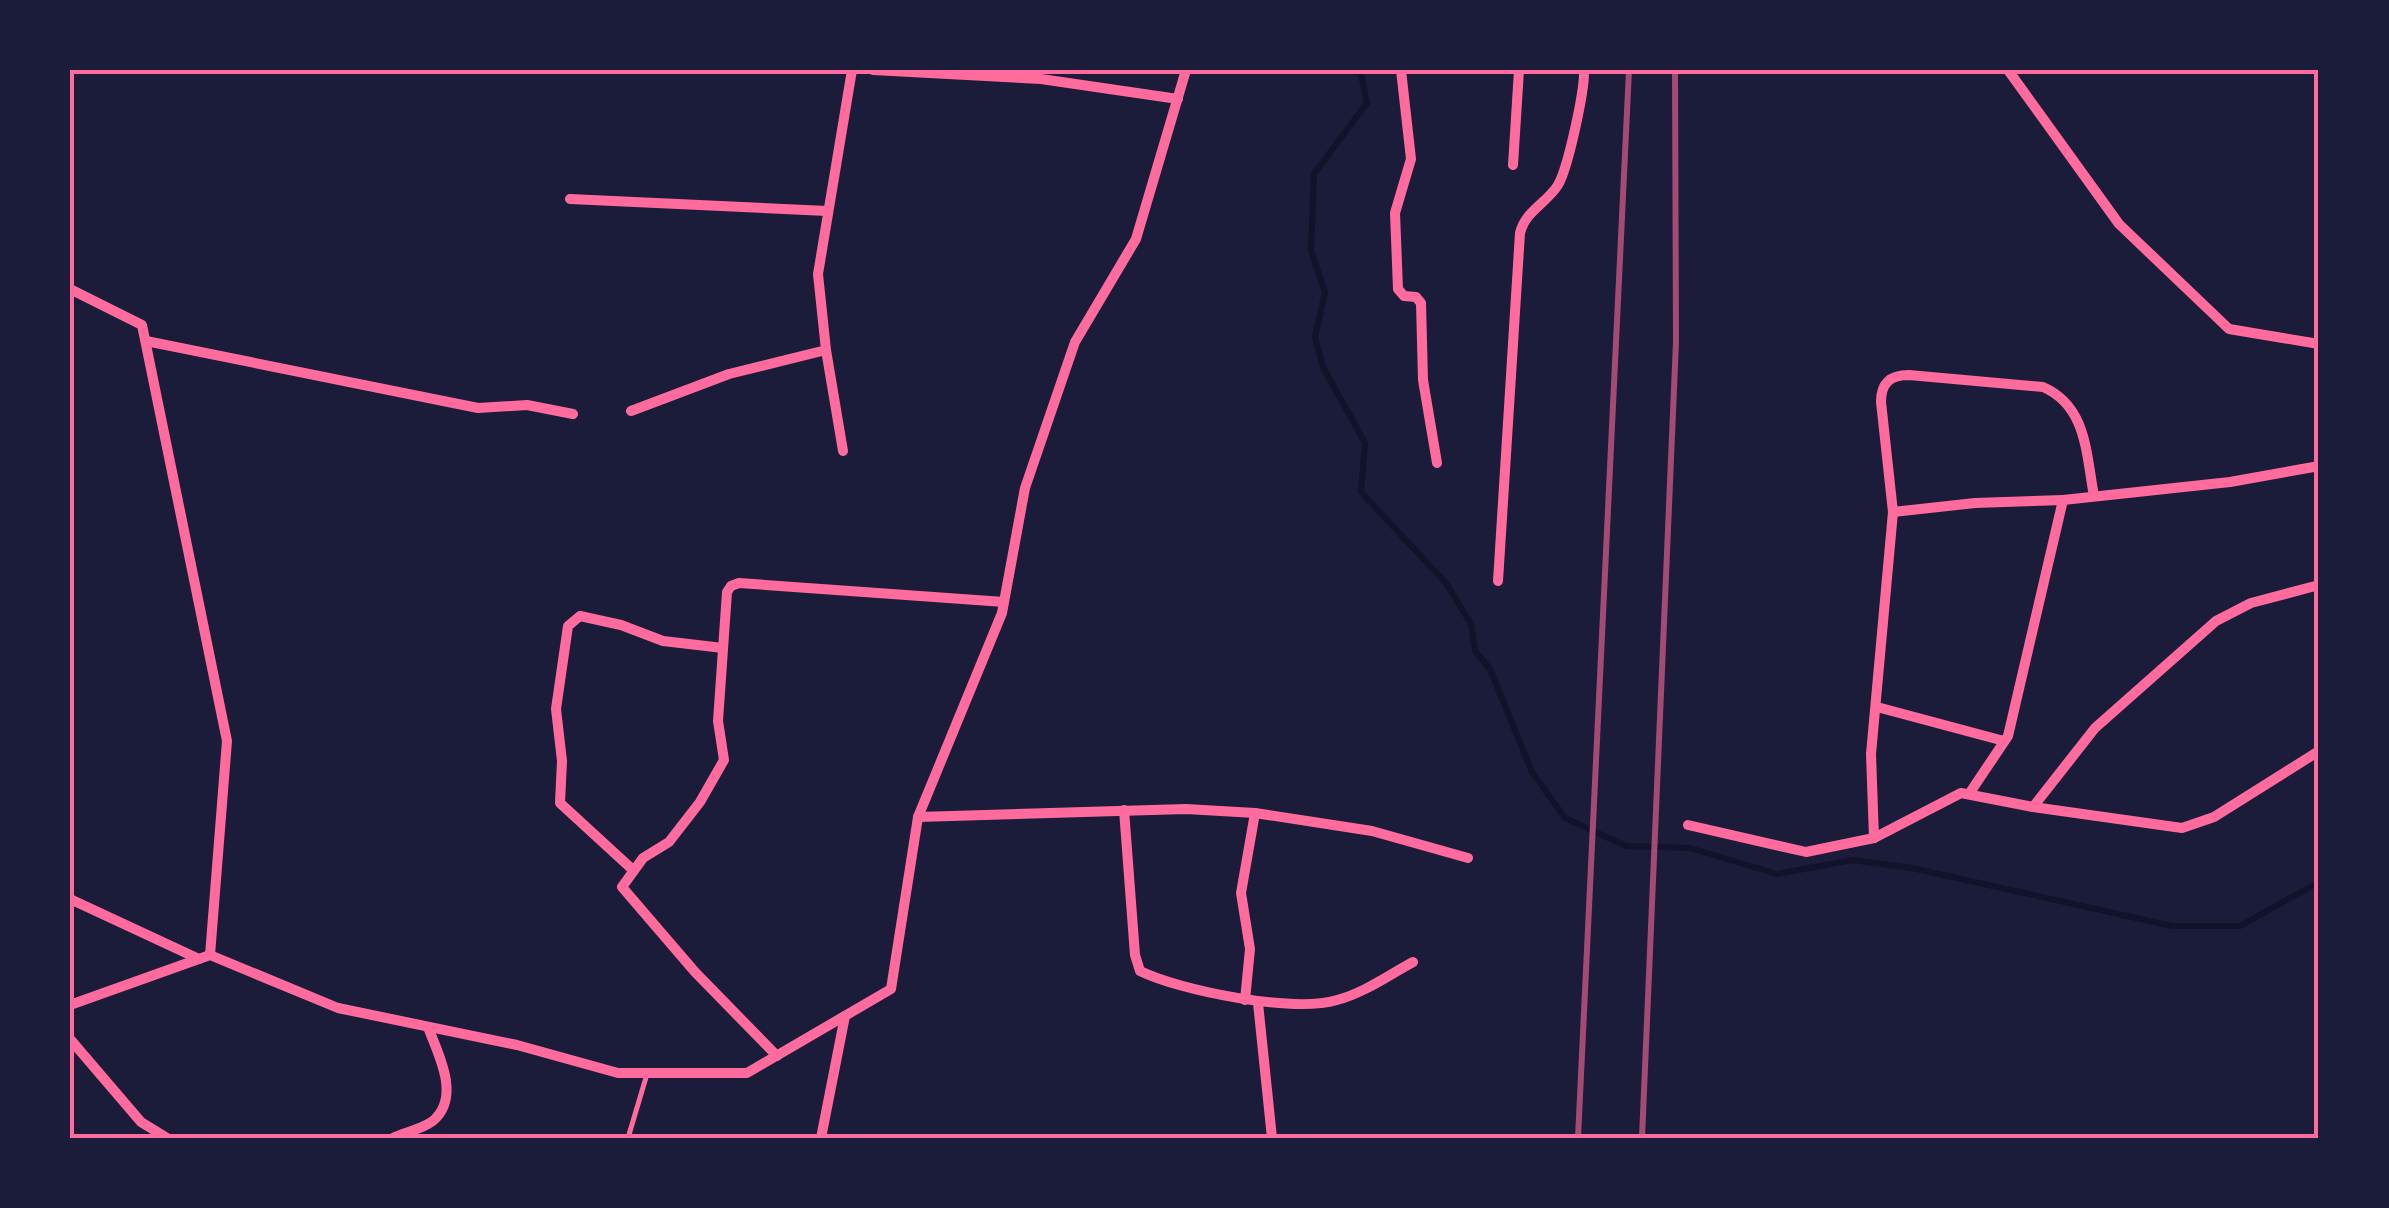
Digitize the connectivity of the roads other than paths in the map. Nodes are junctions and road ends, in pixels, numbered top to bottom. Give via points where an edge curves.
1 (852, 70) edge
2 (873, 70) edge
3 (888, 70) edge
4 (1186, 70) edge
5 (1402, 70) edge
6 (1518, 70) edge
7 (1584, 70) edge
8 (2008, 70) edge
9 (1178, 100) junction
10 (1513, 165) dead end
11 (570, 199) dead end
12 (827, 211) junction
13 (72, 287) edge
14 (146, 341) junction
15 (2319, 344) edge
16 (826, 350) junction
17 (631, 411) dead end
18 (573, 414) dead end
19 (843, 451) dead end
20 (1437, 462) dead end
21 (2319, 466) edge
22 (2094, 496) junction
23 (2062, 500) junction
24 (1893, 512) junction
25 (1498, 581) dead end
26 (2319, 585) edge
27 (1004, 602) junction
28 (723, 648) junction
29 (1877, 707) junction
30 (2004, 742) junction
31 (2319, 751) edge
32 (1970, 794) junction
33 (2033, 808) junction
34 (1124, 810) junction
35 (1255, 813) junction
36 (918, 817) junction
37 (1688, 825) dead end
38 (1874, 838) junction
39 (1468, 858) dead end
40 (633, 870) junction
41 (70, 899) edge
42 (204, 957) junction
43 (1413, 962) dead end
44 (1246, 1000) junction
45 (1258, 1002) junction
46 (70, 1005) edge
47 (845, 1016) junction
48 (428, 1027) junction
49 (70, 1039) edge
50 (777, 1056) junction
51 (647, 1072) junction
52 (167, 1138) edge
53 (392, 1138) edge
54 (628, 1138) edge
55 (821, 1138) edge
56 (1272, 1138) edge

1 - 12 street
2 - 3 street
3 - 9 street via 1041,79
4 - 9 street
5 - 20 street via 1411,159 1395,213 1398,289 1421,303 1422,380
6 - 10 street
7 - 25 street via 1560,181 1526,216 1520,233
8 - 15 street via 2118,224 2230,329
9 - 27 street via 1136,239 1075,342 1025,488
11 - 12 street
12 - 16 street via 818,274
13 - 14 street via 142,326
14 - 18 street via 478,408 527,406
14 - 42 street via 227,741
16 - 17 street via 730,374
16 - 19 street
21 - 22 street
22 - 23 street
22 - 24 street via 2081,426 2061,395 2043,387 1897,375 1881,391
23 - 24 street
23 - 30 street
24 - 29 street
26 - 33 street via 2251,603 2216,621 2094,728
27 - 28 street via 738,583 725,599
27 - 36 street
28 - 40 street via 718,721 724,760 670,842
28 - 40 street via 663,641 580,616 568,626 556,709 560,802
29 - 30 street
29 - 38 street
30 - 32 street
31 - 33 street via 2214,818 2182,828
32 - 33 street
32 - 38 street via 1955,795
34 - 35 street
34 - 36 street
34 - 44 street via 1140,971
35 - 39 street via 1372,831
35 - 44 street via 1241,893 1250,949
36 - 47 street via 891,989
37 - 38 street via 1806,852
40 - 50 street via 624,891
41 - 42 street
42 - 46 street
42 - 48 street via 338,1008
43 - 45 street via 1334,1001
44 - 45 street
45 - 56 street
47 - 50 street
47 - 55 street
48 - 51 street via 618,1072
48 - 53 street via 446,1082 440,1112
49 - 52 street via 141,1122
50 - 51 street via 747,1073
51 - 54 lane

